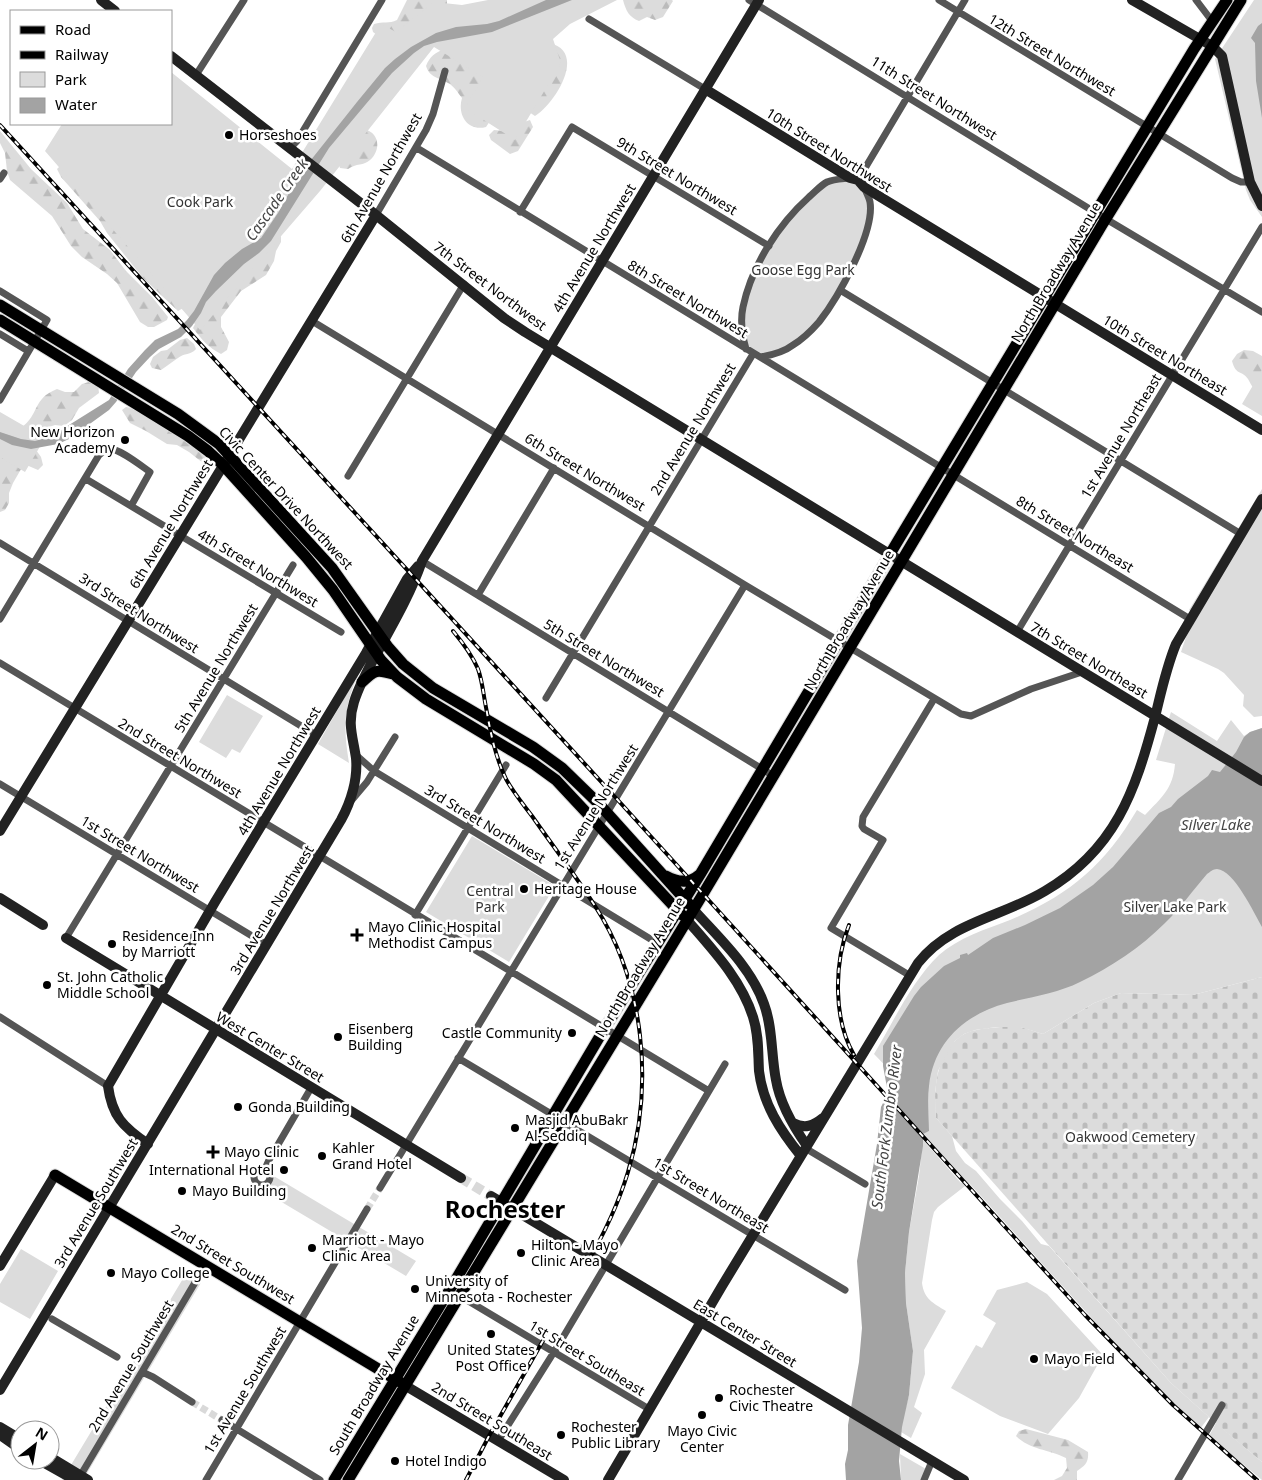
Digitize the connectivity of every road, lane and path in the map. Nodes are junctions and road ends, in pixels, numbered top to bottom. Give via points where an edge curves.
1 (101, 0) edge
2 (244, 0) edge
3 (382, 0) edge
4 (939, 0) edge
5 (966, 0) edge
6 (1132, 0) edge
7 (1196, 0) edge
8 (1226, 0) edge
9 (1241, 0) edge
10 (755, 1) edge
11 (114, 10) edge
12 (958, 12) junction
13 (589, 19) dead end
14 (1212, 21) junction
15 (1200, 40) junction
16 (1212, 46) junction
17 (172, 57) edge
18 (445, 70) dead end
19 (196, 75) junction
20 (705, 90) junction
21 (908, 96) junction
22 (1153, 131) junction
23 (417, 148) junction
24 (293, 150) junction
25 (654, 176) junction
26 (857, 182) junction
27 (1250, 182) junction
28 (1262, 206) edge
29 (520, 212) junction
30 (376, 215) junction
31 (1101, 216) junction
32 (1262, 227) edge
33 (769, 246) junction
34 (601, 261) junction
35 (464, 284) junction
36 (1224, 289) junction
37 (840, 290) junction
38 (0, 291) edge
39 (1050, 301) junction
40 (0, 305) edge
41 (1262, 312) edge
42 (0, 320) edge
43 (312, 321) junction
44 (44, 325) junction
45 (0, 334) edge
46 (32, 346) junction
47 (550, 348) junction
48 (746, 349) junction
49 (754, 354) junction
50 (761, 358) junction
51 (1172, 375) junction
52 (407, 378) junction
53 (993, 383) junction
54 (1004, 389) junction
55 (0, 400) edge
56 (1262, 430) edge
57 (499, 434) junction
58 (702, 440) junction
59 (230, 454) junction
60 (1121, 460) junction
61 (223, 465) junction
62 (554, 468) junction
63 (947, 471) junction
64 (348, 476) dead end
65 (86, 479) junction
66 (1262, 499) edge
67 (131, 506) junction
68 (650, 526) junction
69 (1241, 534) junction
70 (180, 536) junction
71 (0, 542) edge
72 (1070, 545) junction
73 (890, 554) junction
74 (422, 561) junction
75 (901, 562) junction
76 (34, 563) junction
77 (293, 565) dead end
78 (745, 585) junction
79 (276, 593) junction
80 (478, 595) junction
81 (389, 611) junction
82 (364, 613) junction
83 (0, 619) edge
84 (1190, 619) junction
85 (128, 622) junction
86 (342, 632) dead end
87 (1017, 632) junction
88 (380, 636) junction
89 (844, 644) junction
90 (374, 649) junction
91 (572, 654) junction
92 (0, 663) edge
93 (1082, 672) junction
94 (394, 674) junction
95 (223, 680) junction
96 (362, 682) junction
97 (546, 698) dead end
98 (934, 699) junction
99 (74, 708) junction
100 (668, 712) junction
101 (1155, 716) junction
102 (316, 735) junction
103 (395, 737) dead end
104 (355, 754) junction
105 (171, 766) junction
106 (506, 766) dead end
107 (374, 771) junction
108 (768, 772) junction
109 (1262, 781) edge
110 (0, 784) edge
111 (21, 797) junction
112 (350, 803) junction
113 (607, 812) junction
114 (264, 822) junction
115 (599, 825) junction
116 (468, 828) junction
117 (0, 831) edge
118 (117, 854) junction
119 (320, 857) junction
120 (664, 875) junction
121 (699, 875) junction
122 (562, 886) junction
123 (0, 898) edge
124 (685, 899) junction
125 (693, 909) junction
126 (678, 910) junction
127 (211, 911) junction
128 (415, 915) junction
129 (687, 920) junction
130 (44, 924) dead end
131 (66, 938) joint
132 (657, 943) junction
133 (267, 945) junction
134 (510, 972) junction
135 (909, 975) junction
136 (161, 996) junction
137 (0, 1017) edge
138 (605, 1029) junction
139 (216, 1030) junction
140 (616, 1036) junction
141 (458, 1058) junction
142 (725, 1064) dead end
143 (108, 1086) junction
144 (311, 1088) junction
145 (708, 1091) junction
146 (553, 1115) junction
147 (824, 1118) junction
148 (564, 1122) junction
149 (793, 1123) junction
150 (148, 1144) junction
151 (406, 1145) junction
152 (804, 1150) junction
153 (265, 1169) dead end
154 (55, 1174) joint
155 (657, 1177) junction
156 (461, 1178) tunnel mouth
157 (865, 1184) dead end
158 (380, 1188) tunnel mouth
159 (491, 1196) tunnel mouth
160 (507, 1206) junction
161 (110, 1207) junction
162 (368, 1209) tunnel mouth
163 (753, 1234) junction
164 (206, 1264) junction
165 (606, 1265) junction
166 (0, 1266) edge
167 (845, 1290) dead end
168 (460, 1296) junction
169 (52, 1319) dead end
170 (300, 1322) junction
171 (700, 1322) junction
172 (554, 1352) junction
173 (117, 1358) dead end
174 (142, 1372) junction
175 (396, 1379) junction
176 (406, 1386) junction
177 (0, 1390) edge
178 (192, 1402) tunnel mouth
179 (1222, 1405) dead end
180 (650, 1409) junction
181 (222, 1420) tunnel mouth
182 (237, 1429) junction
183 (498, 1441) junction
184 (932, 1461) junction
185 (60, 1464) edge
186 (60, 1470) edge
187 (80, 1479) edge
188 (206, 1480) edge
189 (320, 1480) edge
190 (334, 1480) edge
191 (348, 1480) edge
192 (564, 1480) edge
193 (608, 1480) edge
194 (924, 1480) edge
195 (964, 1480) edge
196 (1178, 1480) edge

1 - 11 main road
2 - 19 street
3 - 24 street
4 - 12 street, 12th Street Northwest
5 - 12 street
6 - 15 main road
7 - 14 street
8 - 14 main road, North Broadway Avenue
9 - 16 main road, North Broadway Avenue
10 - 20 main road, 4th Avenue Northwest
10 - 21 street, 11th Street Northwest
12 - 21 street
12 - 22 street, 12th Street Northwest
13 - 20 street, 10th Street Northwest
14 - 15 main road, North Broadway Avenue
15 - 16 main road
15 - 22 main road, North Broadway Avenue
16 - 22 main road, North Broadway Avenue
16 - 27 main road via 1224,60
17 - 19 main road, 7th Street Northwest
18 - 23 street, 6th Avenue Northwest via 433,114
19 - 24 main road, 7th Street Northwest
20 - 25 main road, 4th Avenue Northwest
20 - 26 main road, 10th Street Northwest
21 - 26 street
21 - 31 street, 11th Street Northwest
22 - 27 street, 12th Street Northwest via 1232,178
22 - 31 main road, North Broadway Avenue
23 - 29 street, 8th Street Northwest
23 - 30 street, 6th Avenue Northwest
24 - 30 main road, 7th Street Northwest
25 - 29 street, 9th Street Northwest via 572,127
25 - 33 street, 9th Street Northwest
25 - 34 main road, 4th Avenue Northwest
26 - 33 street, 2nd Avenue Northwest via 835,180 826,183 795,211
26 - 37 street via 870,202 869,218 856,259
26 - 39 main road, 10th Street Northwest
27 - 28 main road
29 - 34 street, 8th Street Northwest
30 - 35 main road, 7th Street Northwest
30 - 43 main road, 6th Avenue Northwest
31 - 36 street, 11th Street Northwest
31 - 39 main road, North Broadway Avenue
32 - 36 street, 1st Avenue Northeast
33 - 48 street, 2nd Avenue Northwest via 759,262 743,308 742,331
34 - 47 main road, 4th Avenue Northwest
34 - 48 street, 8th Street Northwest
35 - 47 main road, 7th Street Northwest via 504,318
35 - 52 street
36 - 41 street, 11th Street Northwest
36 - 51 street, 1st Avenue Northeast
37 - 50 street via 807,334 793,346
37 - 53 street
38 - 44 street
39 - 51 main road, 10th Street Northeast
39 - 53 main road, North Broadway Avenue
39 - 54 main road, North Broadway Avenue
40 - 44 main road, Civic Center Drive Northwest
42 - 46 main road, Civic Center Drive Northwest
43 - 52 street, 6th Street Northwest
43 - 59 main road, 6th Avenue Northwest
44 - 46 street
44 - 59 main road, Civic Center Drive Northwest via 108,371 197,427
45 - 46 street
46 - 55 street
46 - 61 main road, Civic Center Drive Northwest via 101,382 197,442
47 - 57 main road, 4th Avenue Northwest
47 - 58 main road, 7th Street Northwest
48 - 49 street, 8th Street Northwest
49 - 50 street, 8th Street Northwest
49 - 58 street, 2nd Avenue Northwest
50 - 63 street, 8th Street Northwest
51 - 56 main road, 10th Street Northeast
51 - 60 street, 1st Avenue Northeast
52 - 57 street, 6th Street Northwest
52 - 64 street
53 - 54 street
53 - 63 main road, North Broadway Avenue
54 - 60 street
54 - 63 main road, North Broadway Avenue
57 - 62 street, 6th Street Northwest
57 - 74 main road, 4th Avenue Northwest
58 - 68 street, 2nd Avenue Northwest
58 - 73 main road, 7th Street Northwest
59 - 61 main road, 6th Avenue Northwest
59 - 82 main road, Civic Center Drive Northwest via 327,562
60 - 69 street
60 - 72 street, 1st Avenue Northeast
61 - 70 main road, 6th Avenue Northwest
61 - 90 main road, Civic Center Drive Northwest via 321,575
62 - 68 street, 6th Street Northwest
62 - 80 street
63 - 72 street, 8th Street Northeast
63 - 73 main road, North Broadway Avenue
63 - 75 main road, North Broadway Avenue
65 - 67 street, 4th Street Northwest
65 - 67 street via 102,450 111,448 117,451 150,472
65 - 76 street
66 - 69 main road
67 - 70 street, 4th Street Northwest
68 - 78 street, 6th Street Northwest
68 - 91 street, 2nd Avenue Northwest
69 - 84 main road
70 - 79 street, 4th Street Northwest
70 - 85 main road, 6th Avenue Northwest
71 - 76 street, 3rd Street Northwest
72 - 84 street, 8th Street Northeast
72 - 87 street, 1st Avenue Northeast
73 - 75 main road, 7th Street Northeast
73 - 89 main road, North Broadway Avenue
74 - 80 street, 5th Street Northwest
74 - 81 main road, 4th Avenue Northwest via 410,574
74 - 88 main road, 4th Avenue Northwest via 416,580
75 - 87 main road, 7th Street Northeast
75 - 89 main road, North Broadway Avenue
76 - 83 street
76 - 85 street, 3rd Street Northwest
77 - 79 street, 5th Avenue Northwest
78 - 89 street, 6th Street Northwest
78 - 100 street, 1st Avenue Northwest
79 - 86 street, 4th Street Northwest
79 - 95 street, 5th Avenue Northwest
80 - 91 street, 5th Street Northwest
81 - 82 main road via 379,615
81 - 88 main road, 4th Avenue Northwest
82 - 88 main road, Civic Center Drive Northwest
84 - 101 main road via 1173,653
85 - 95 street, 3rd Street Northwest
85 - 99 main road, 6th Avenue Northwest
87 - 93 main road, 7th Street Northeast
88 - 90 main road, 4th Avenue Northwest
88 - 113 main road, Civic Center Drive Northwest via 416,675 550,759
89 - 98 street, 6th Street Northwest
89 - 108 main road, North Broadway Avenue
90 - 94 main road, Civic Center Drive Northwest
90 - 96 main road, 3rd Avenue Northwest
90 - 102 main road, 4th Avenue Northwest
91 - 97 street, 2nd Avenue Northwest
91 - 100 street, 5th Street Northwest
92 - 99 street, 2nd Street Northwest
93 - 98 street, 6th Street Northwest via 1031,689 971,716
93 - 101 main road, 7th Street Northeast
94 - 96 main road via 375,671
94 - 115 main road, Civic Center Drive Northwest via 426,700 545,772 565,788
95 - 102 street, 3rd Street Northwest
95 - 105 street, 5th Avenue Northwest
96 - 104 main road, 3rd Avenue Northwest via 350,717
98 - 135 street via 863,817 862,826 883,840 831,928
99 - 105 street, 2nd Street Northwest
99 - 111 main road, 6th Avenue Northwest
100 - 108 street, 5th Street Northwest
100 - 113 street, 1st Avenue Northwest
101 - 109 main road, 7th Street Northeast
101 - 135 main road via 1128,801 1112,830 1094,851 1063,880 1039,895 942,939
102 - 114 main road, 4th Avenue Northwest
103 - 107 street, 3rd Avenue Northwest
104 - 107 street, 3rd Street Northwest
104 - 112 main road, 3rd Avenue Northwest via 356,775
105 - 114 street, 2nd Street Northwest
105 - 118 street, 5th Avenue Northwest
106 - 116 street
107 - 112 street, 3rd Avenue Northwest
107 - 116 street, 3rd Street Northwest
108 - 121 main road, North Broadway Avenue
108 - 125 main road, North Broadway Avenue
110 - 111 street, 1st Street Northwest
111 - 117 main road, 6th Avenue Northwest
111 - 118 street, 1st Street Northwest
112 - 119 main road, 3rd Avenue Northwest
113 - 115 street, 1st Avenue Northwest
113 - 120 main road, Civic Center Drive Northwest
114 - 119 street, 2nd Street Northwest
114 - 127 main road, 4th Avenue Northwest
115 - 122 street, 1st Avenue Northwest
115 - 126 main road, Civic Center Drive Northwest
116 - 122 street, 3rd Street Northwest
116 - 128 street
118 - 127 street, 1st Street Northwest
118 - 131 street, 5th Avenue Northwest
119 - 128 street, 2nd Street Northwest
119 - 133 main road, 3rd Avenue Northwest
120 - 121 main road via 684,881
120 - 124 main road, Civic Center Drive Northwest
121 - 124 main road, North Broadway Avenue
122 - 132 street, 3rd Street Northwest
122 - 134 street, 1st Avenue Northwest
123 - 130 main road
124 - 125 main road, Civic Center Drive Northwest
124 - 126 main road, North Broadway Avenue
125 - 129 main road, North Broadway Avenue
125 - 149 main road via 739,962 761,997 769,1024 778,1090
126 - 129 main road, Civic Center Drive Northwest
126 - 132 main road, North Broadway Avenue
127 - 133 street, 1st Street Northwest
127 - 136 main road, 4th Avenue Northwest
128 - 134 street, 2nd Street Northwest
129 - 140 main road, North Broadway Avenue
129 - 152 main road via 717,954 746,998 757,1032 763,1093 779,1128
131 - 136 main road, West Center Street
132 - 138 main road, North Broadway Avenue
133 - 139 main road, 3rd Avenue Northwest
134 - 138 street, 2nd Street Northwest
134 - 141 street, 1st Avenue Northwest
135 - 147 main road
136 - 139 main road, West Center Street
136 - 143 main road, 4th Avenue Northwest
137 - 143 street
138 - 140 street, 2nd Street Northwest
138 - 146 main road, North Broadway Avenue
139 - 144 main road, West Center Street
139 - 150 main road, 3rd Avenue Southwest
140 - 145 street, 2nd Street Northwest
140 - 148 main road, North Broadway Avenue
141 - 146 street
141 - 151 street, 1st Avenue Northwest
142 - 145 street
143 - 150 main road via 118,1118
144 - 151 main road, West Center Street
144 - 153 street
145 - 155 street
146 - 160 main road, North Broadway Avenue
147 - 149 main road via 806,1127
147 - 152 main road
148 - 155 street, 1st Street Northeast
148 - 160 main road, North Broadway Avenue
149 - 152 main road
150 - 161 main road, 3rd Avenue Southwest
151 - 156 main road, West Center Street
151 - 158 street
152 - 157 street
152 - 163 main road
154 - 161 main road, 2nd Street Southwest
154 - 166 main road
155 - 163 street, 1st Street Northeast
155 - 165 street
159 - 160 main road
160 - 165 main road, East Center Street
160 - 168 main road, South Broadway Avenue
160 - 175 main road, South Broadway Avenue
161 - 164 main road, 2nd Street Southwest
161 - 177 main road, 3rd Avenue Southwest
162 - 170 street, 1st Avenue Southwest
163 - 167 street, 1st Street Northeast
163 - 171 main road
164 - 170 main road, 2nd Street Southwest
164 - 174 street, 2nd Avenue Southwest
165 - 171 main road, East Center Street
165 - 172 street
168 - 172 street, 1st Street Southeast
168 - 176 main road, South Broadway Avenue
169 - 173 street
170 - 175 main road, 2nd Street Southwest
170 - 182 street, 1st Avenue Southwest
171 - 180 main road
171 - 184 main road, East Center Street
172 - 180 street, 1st Street Southeast
172 - 183 street
174 - 178 street
174 - 187 street, 2nd Avenue Southwest
175 - 176 main road, 2nd Street Southwest
175 - 190 main road, South Broadway Avenue
176 - 183 main road, 2nd Street Southeast
176 - 191 main road, South Broadway Avenue
179 - 196 street
180 - 193 main road
181 - 182 street
182 - 188 street, 1st Avenue Southwest
182 - 189 street
183 - 192 main road, 2nd Street Southeast
184 - 194 street
184 - 195 main road, East Center Street
185 - 187 main road
186 - 187 main road

